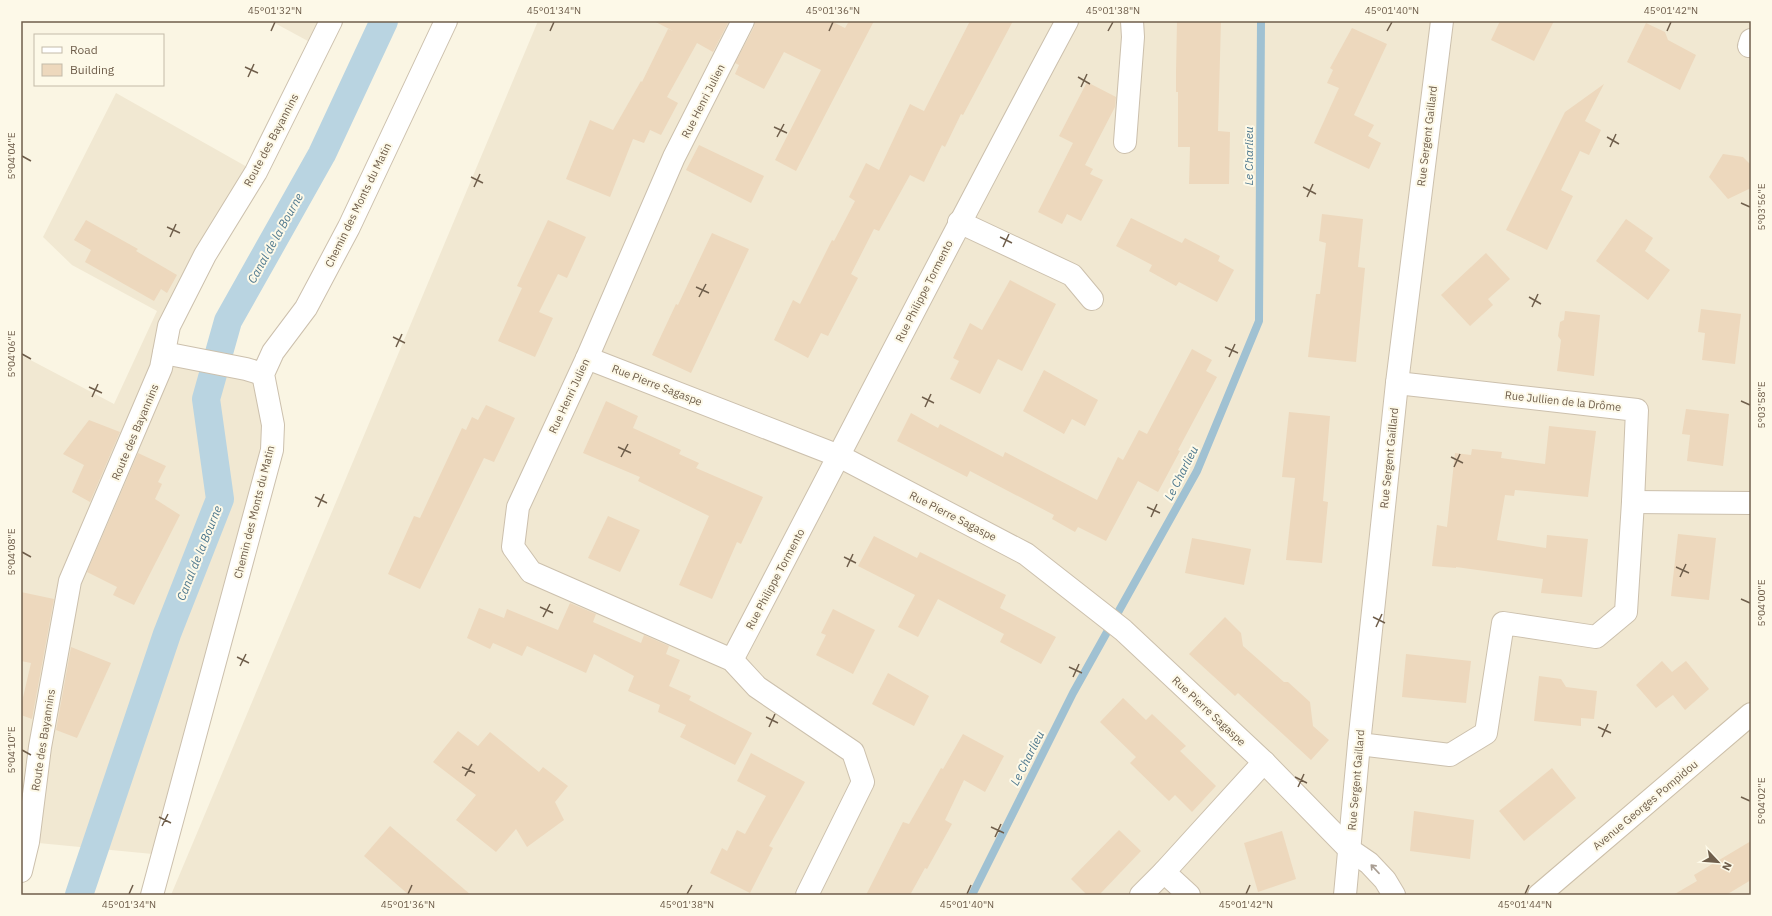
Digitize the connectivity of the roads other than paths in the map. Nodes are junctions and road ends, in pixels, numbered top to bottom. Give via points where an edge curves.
1 (331, 21) edge
2 (446, 21) edge
3 (743, 21) edge
4 (1067, 21) edge
5 (1132, 21) edge
6 (1442, 21) edge
7 (1125, 142) dead end
8 (959, 222) junction
9 (1092, 299) dead end
10 (174, 356) junction
11 (587, 358) junction
12 (255, 372) junction
13 (1397, 383) junction
14 (839, 456) junction
15 (1633, 502) junction
16 (1751, 504) edge
17 (732, 660) junction
18 (1751, 714) edge
19 (1359, 744) junction
20 (1264, 762) junction
21 (1350, 850) junction
22 (21, 872) edge
23 (1164, 872) junction
24 (152, 895) edge
25 (807, 895) edge
26 (1140, 895) edge
27 (1189, 895) edge
28 (1345, 895) edge
29 (1394, 895) edge
30 (1539, 895) edge

1 - 10 street, Route des Bayannins via 256,172 202,261 170,326
2 - 12 street, Chemin des Monts du Matin via 349,227 306,308
3 - 11 street, Rue Henri Julien via 674,157
4 - 8 street, Rue Philippe Tormento
5 - 7 street
6 - 13 street, Rue Sergent Gaillard
8 - 9 street via 1072,275
8 - 14 street, Rue Philippe Tormento
10 - 12 street
10 - 22 street, Route des Bayannins via 161,368 70,581 40,746 28,842
11 - 14 street, Rue Pierre Sagaspe
11 - 17 street, Rue Henri Julien via 518,507 513,547 531,572
12 - 24 street, Chemin des Monts du Matin via 273,425 272,450
13 - 15 street, Rue Jullien de la Drôme via 1637,410
13 - 19 street, Rue Sergent Gaillard
14 - 17 street, Rue Philippe Tormento
14 - 20 street, Rue Pierre Sagaspe via 1026,554 1123,630
15 - 16 street
15 - 19 street, Rue Jullien de la Drôme via 1626,612 1596,637 1503,623 1486,733 1450,756
17 - 25 street via 757,687 853,752 863,782
18 - 30 street, Avenue Georges Pompidou
19 - 21 street, Rue Sergent Gaillard
20 - 21 street, Rue Pierre Sagaspe
20 - 23 street
21 - 28 street, Rue Sergent Gaillard
29 -> 21 street, Rue Pierre Sagaspe via 1385,880 1369,863
23 - 26 street
23 - 27 street

